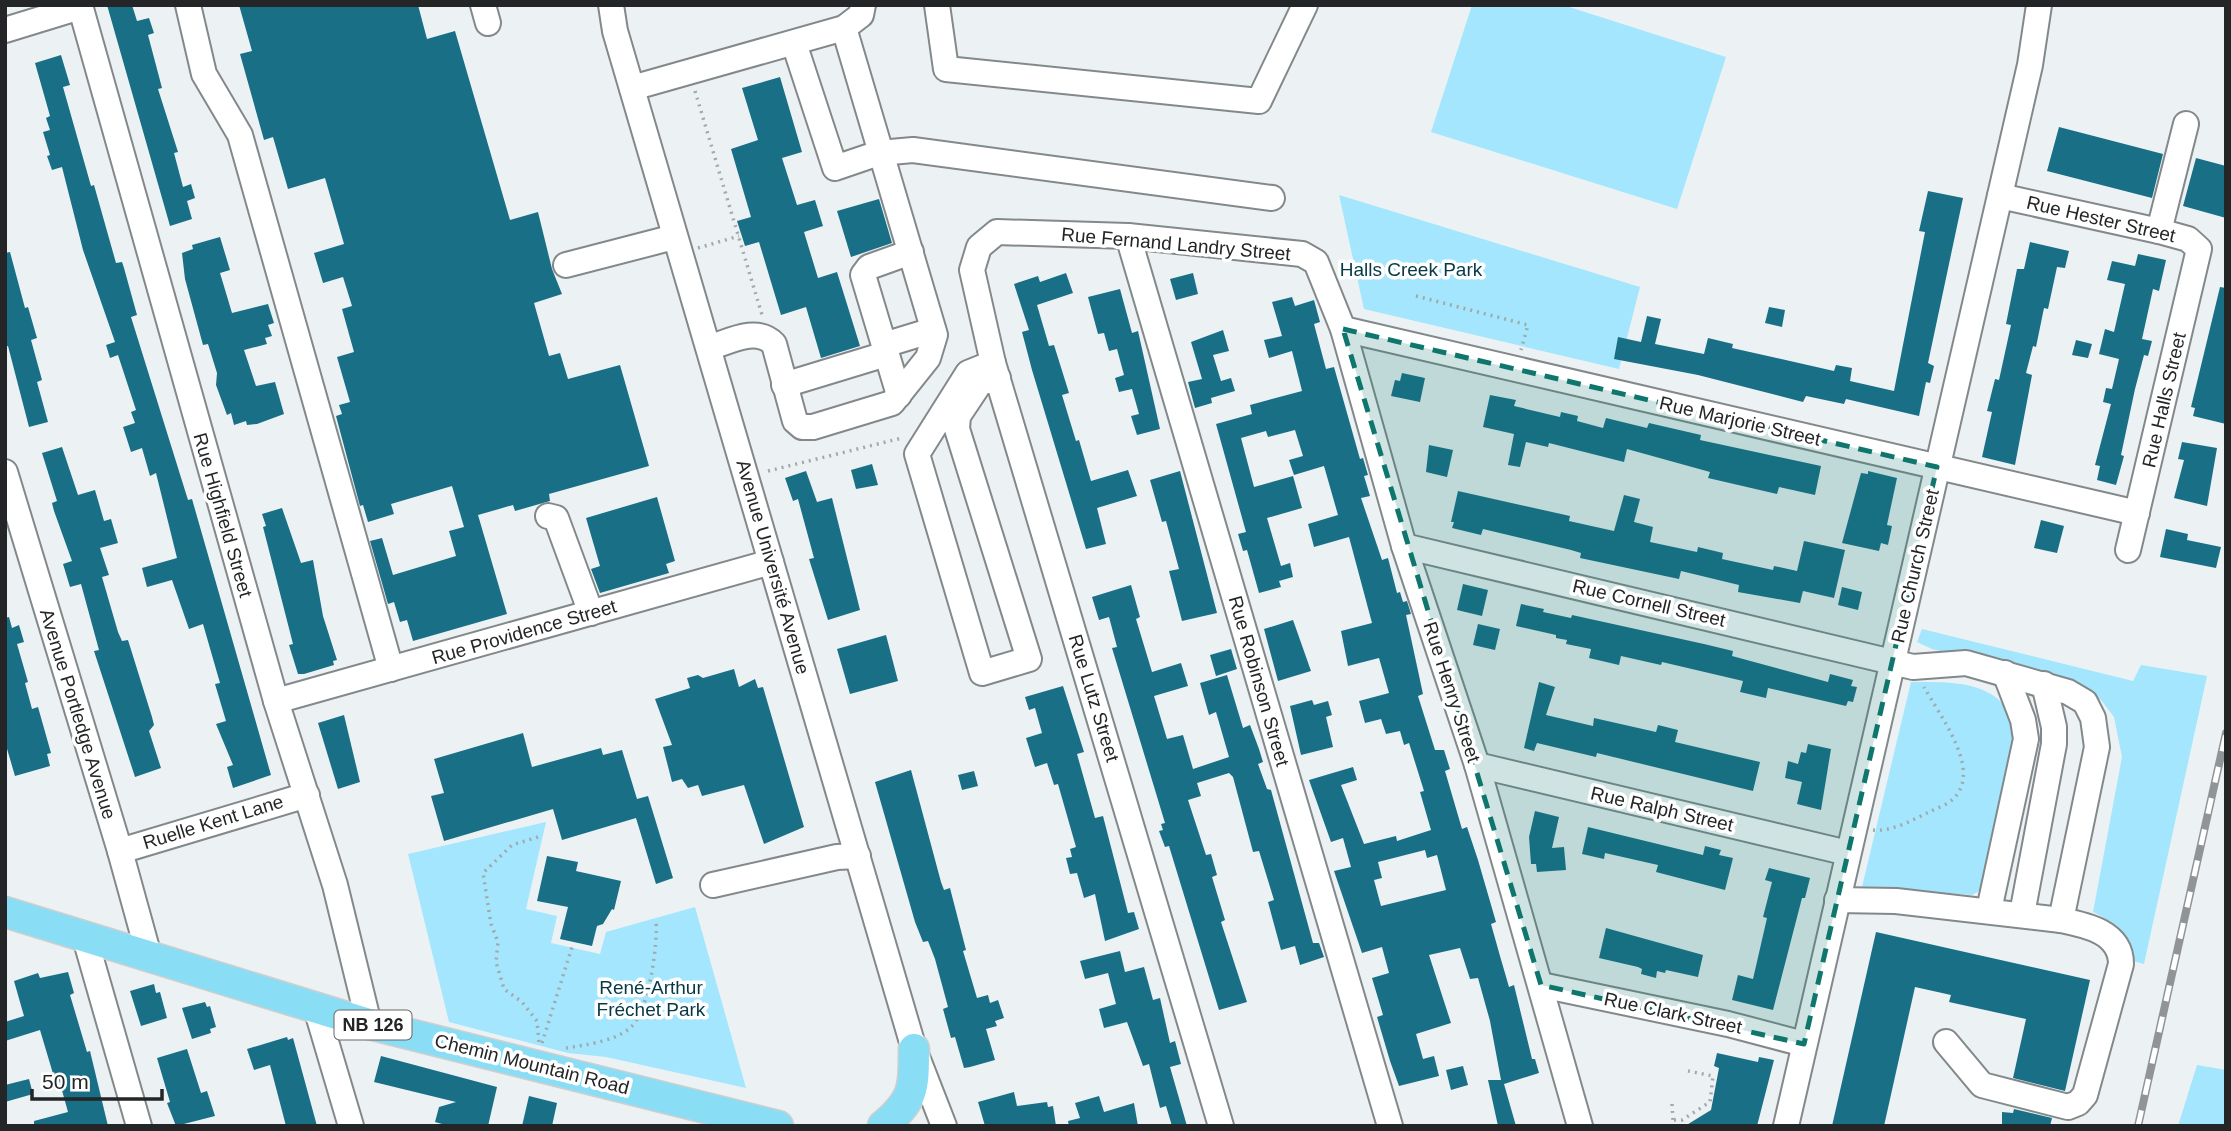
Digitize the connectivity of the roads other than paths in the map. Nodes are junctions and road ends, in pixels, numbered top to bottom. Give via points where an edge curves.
1 (188, 5) edge
2 (611, 5) edge
3 (863, 5) edge
4 (937, 5) edge
5 (1305, 5) edge
6 (2039, 5) edge
7 (80, 6) edge
8 (844, 28) junction
9 (5, 30) edge
10 (794, 43) junction
11 (632, 88) junction
12 (2186, 124) dead end
13 (879, 153) junction
14 (2000, 196) junction
15 (1272, 198) dead end
16 (2159, 231) junction
17 (1128, 236) junction
18 (677, 245) junction
19 (2199, 249) joint
20 (911, 252) junction
21 (1316, 262) joint
22 (566, 265) dead end
23 (972, 270) joint
24 (1343, 329) junction
25 (933, 330) junction
26 (709, 348) junction
27 (885, 350) junction
28 (996, 371) junction
29 (784, 384) junction
30 (899, 395) junction
31 (960, 440) junction
32 (917, 454) junction
33 (1937, 467) junction
34 (5, 472) edge
35 (2137, 513) junction
36 (548, 516) dead end
37 (1404, 546) junction
38 (2127, 550) dead end
39 (771, 562) junction
40 (591, 613) junction
41 (1903, 664) junction
42 (391, 669) junction
43 (2005, 673) junction
44 (2045, 684) junction
45 (276, 701) junction
46 (1477, 765) junction
47 (307, 795) junction
48 (120, 851) junction
49 (1848, 853) junction
50 (858, 856) junction
51 (713, 885) dead end
52 (1837, 900) junction
53 (1989, 910) junction
54 (5, 912) edge
55 (2022, 914) junction
56 (2061, 920) junction
57 (85, 938) junction
58 (149, 956) junction
59 (1541, 985) junction
60 (316, 1008) junction
61 (369, 1024) junction
62 (1946, 1042) dead end
63 (1804, 1044) junction
64 (914, 1049) junction
65 (746, 1122) edge
66 (139, 1126) edge
67 (351, 1126) edge
68 (778, 1126) edge
69 (883, 1126) edge
70 (944, 1126) edge
71 (1221, 1126) edge
72 (1390, 1126) edge
73 (1580, 1126) edge
74 (1786, 1126) edge

1 - 42 street via 204,74 240,135
2 - 11 street, Avenue Université Avenue
3 - 8 street via 861,15
4 - 5 street via 946,69 1259,101
6 - 14 street, Rue Church Street
7 - 9 street
7 - 45 street, Rue Highfield Street
8 - 10 street
8 - 13 street
10 - 11 street
10 - 13 street via 835,168
11 - 18 street, Avenue Université Avenue
12 - 16 street
13 - 15 street via 913,150
13 - 20 street
14 - 16 street, Rue Hester Street
14 - 33 street, Rue Church Street
16 - 19 street, Rue Hester Street via 2188,239
17 - 21 street, Rue Fernand Landry Street via 1302,254
17 - 23 street, Rue Fernand Landry Street via 997,232 979,247
17 - 72 street, Rue Robinson Street
18 - 22 street
18 - 26 street, Avenue Université Avenue
19 - 35 street, Rue Halls Street
20 - 25 street
20 - 27 street via 869,267 863,275
21 - 24 street, Rue Henry Street
23 - 28 street, Rue Lutz Street
24 - 33 street, Rue Marjorie Street
24 - 37 street, Rue Henry Street
25 - 27 street
25 - 30 street via 928,358
26 - 29 street via 757,334 767,336 774,344
26 - 39 street, Avenue Université Avenue
27 - 29 street
27 - 30 street
28 - 31 street via 980,383 958,416
28 - 32 street via 968,373
28 - 71 street, Rue Lutz Street
29 - 30 street via 795,421 802,426 892,403
31 - 32 street
31 - 32 street via 1029,659 982,673
33 - 35 street, Rue Marjorie Street
33 - 41 street, Rue Church Street via 1922,585
34 - 48 street, Avenue Portledge Avenue
35 - 38 street, Rue Halls Street
36 - 40 street via 556,517
37 - 41 street, Rue Cornell Street
37 - 46 street, Rue Henry Street
39 - 40 street, Rue Providence Street
39 - 50 street, Avenue Université Avenue
40 - 42 street, Rue Providence Street
41 - 43 street, Rue Cornell Street via 1966,663
41 - 49 street, Rue Church Street
42 - 45 street, Rue Providence Street
43 - 44 street, Rue Cornell Street
43 - 53 street via 2026,739
44 - 55 street via 2054,744
44 - 56 street, Rue Cornell Street via 2085,702 2096,729 2095,763
45 - 47 street, Rue Highfield Street
46 - 49 street, Rue Ralph Street
46 - 59 street, Rue Henry Street
47 - 48 street, Ruelle Kent Lane
47 - 61 street, Rue Highfield Street via 335,885
48 - 58 street, Avenue Portledge Avenue
49 - 52 street, Rue Church Street
50 - 51 street
50 - 64 street, Avenue Université Avenue
52 - 53 street
52 - 63 street, Rue Church Street
53 - 55 street
54 - 57 main road, Chemin Mountain Road / NB 126
55 - 56 street
56 - 62 street via 2100,931 2122,953 2085,1095 2078,1103 2068,1107 1982,1085
57 - 58 main road, Chemin Mountain Road / NB 126
57 - 66 street
58 - 60 main road, Chemin Mountain Road / NB 126
59 - 63 street, Rue Clark Street
59 - 73 street, Rue Henry Street
60 - 61 main road, Chemin Mountain Road / NB 126
60 - 67 street
61 - 65 main road, Chemin Mountain Road / NB 126
63 - 74 street, Rue Church Street
64 - 69 main road via 908,1102
64 - 70 street, Avenue Université Avenue
65 - 68 main road, Chemin Mountain Road / NB 126

